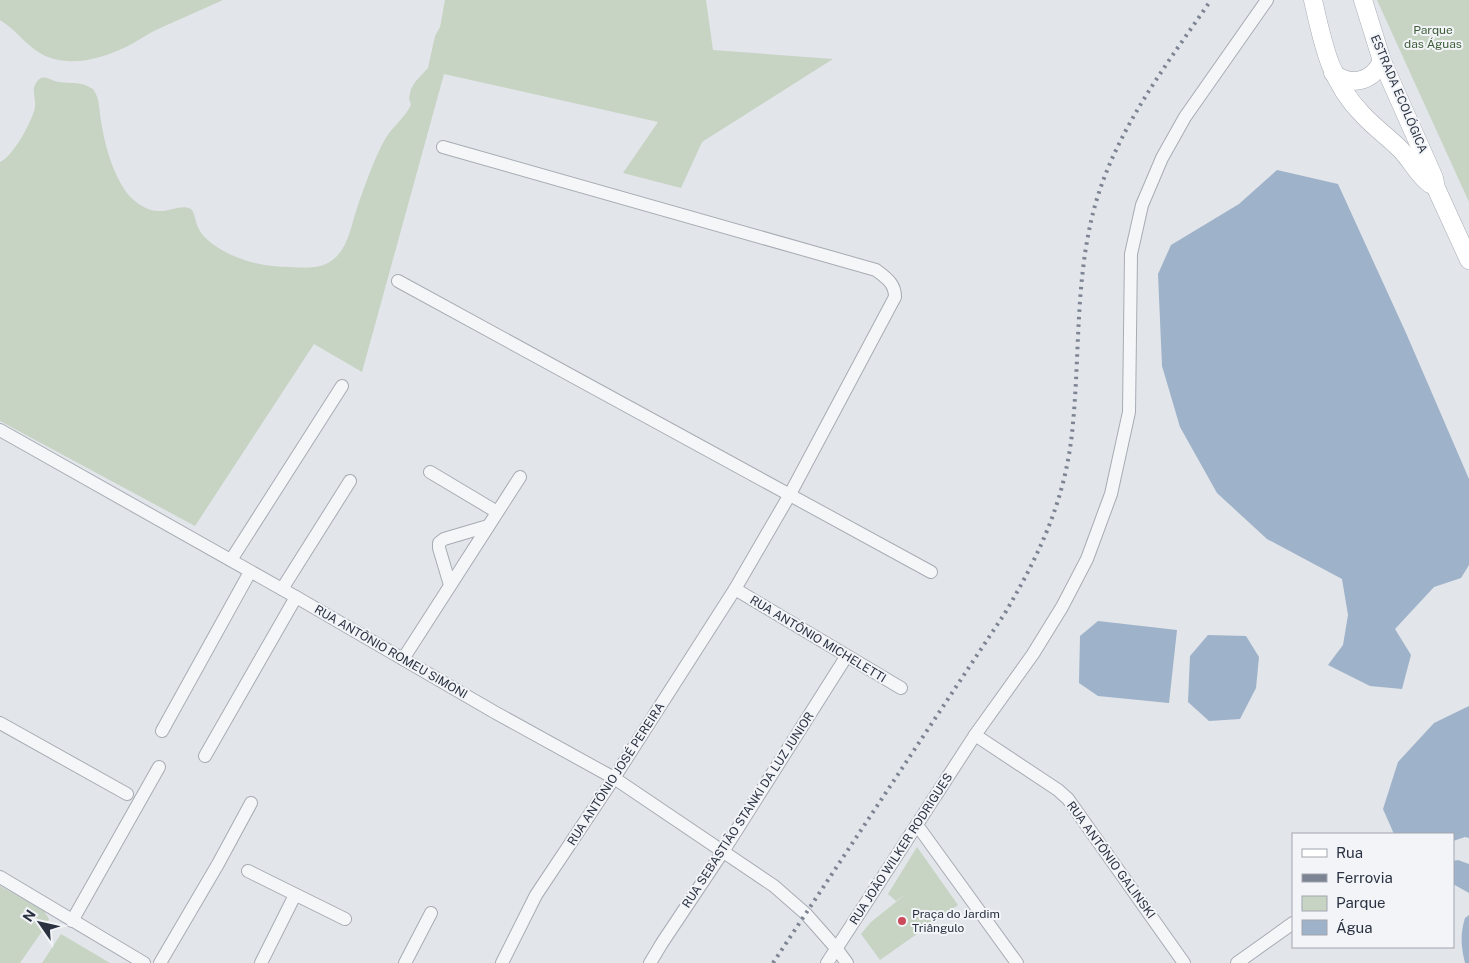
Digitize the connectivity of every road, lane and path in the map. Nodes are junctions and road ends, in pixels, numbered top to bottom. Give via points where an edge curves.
1 (1267, 0) edge
2 (1313, 0) edge
3 (1363, 0) edge
4 (1382, 61) junction
5 (1333, 73) junction
6 (443, 147) dead end
7 (1436, 188) junction
8 (1469, 260) edge
9 (398, 282) dead end
10 (342, 386) dead end
11 (0, 430) edge
12 (430, 472) dead end
13 (520, 477) dead end
14 (350, 481) dead end
15 (789, 496) junction
16 (497, 512) junction
17 (488, 526) junction
18 (231, 560) junction
19 (250, 572) junction
20 (931, 572) dead end
21 (450, 585) junction
22 (282, 589) junction
23 (735, 589) junction
24 (296, 597) junction
25 (846, 657) junction
26 (403, 659) junction
27 (901, 688) dead end
28 (0, 723) edge
29 (162, 732) dead end
30 (975, 735) junction
31 (205, 756) dead end
32 (160, 767) dead end
33 (614, 778) junction
34 (127, 794) dead end
35 (251, 803) dead end
36 (917, 824) junction
37 (724, 850) junction
38 (248, 871) dead end
39 (0, 878) edge
40 (295, 895) junction
41 (431, 913) dead end
42 (345, 919) dead end
43 (72, 921) junction
44 (1292, 924) edge
45 (836, 948) junction
46 (144, 963) edge
47 (160, 963) edge
48 (261, 963) edge
49 (405, 963) edge
50 (502, 963) edge
51 (650, 963) edge
52 (827, 963) edge
53 (847, 963) edge
54 (1017, 963) edge
55 (1184, 963) edge
56 (1237, 963) edge

1 - 30 street, RUA JOÃO WILKER RODRIGUES via 1185,117 1162,158 1142,205 1131,254 1129,412 1111,494 1087,558 1062,607
2 - 5 street, ESTRADA ECOLÓGICA
3 - 4 street, ESTRADA ECOLÓGICA
4 - 5 street via 1376,72 1359,81 1345,80
4 - 7 street, ESTRADA ECOLÓGICA
5 - 7 street, ESTRADA ECOLÓGICA via 1354,106
6 - 15 street, RUA ANTÔNIO JOSÉ PEREIRA via 876,270 888,279 895,290 895,297
7 - 8 street, ESTRADA ECOLÓGICA
9 - 15 street
10 - 18 street
11 - 18 street, RUA ANTÔNIO ROMEU SIMONI
12 - 16 street
13 - 16 street
14 - 22 street
15 - 20 street
15 - 23 street, RUA ANTÔNIO JOSÉ PEREIRA
16 - 17 street
17 - 21 street
17 - 21 street via 440,542
18 - 19 street, RUA ANTÔNIO ROMEU SIMONI
19 - 22 street, RUA ANTÔNIO ROMEU SIMONI
19 - 29 street
21 - 26 street
22 - 24 street, RUA ANTÔNIO ROMEU SIMONI
23 - 25 street, RUA ANTÔNIO MICHELETTI
23 - 33 street, RUA ANTÔNIO JOSÉ PEREIRA
24 - 26 street, RUA ANTÔNIO ROMEU SIMONI
24 - 31 street
25 - 27 street, RUA ANTÔNIO MICHELETTI
25 - 37 street, RUA SEBASTIÃO STANKI DA LUZ JUNIOR
26 - 33 street, RUA ANTÔNIO ROMEU SIMONI
28 - 34 street
30 - 36 street, RUA JOÃO WILKER RODRIGUES
30 - 55 street, RUA ANTÔNIO GALINSKI via 1068,799
32 - 43 street
33 - 37 street, RUA ANTÔNIO ROMEU SIMONI
33 - 50 street, RUA ANTÔNIO JOSÉ PEREIRA via 536,895
35 - 47 street
36 - 45 street, RUA JOÃO WILKER RODRIGUES
36 - 54 street
37 - 45 street, RUA ANTÔNIO ROMEU SIMONI via 774,886 806,914
37 - 51 street, RUA SEBASTIÃO STANKI DA LUZ JUNIOR
38 - 40 street
39 - 43 street
40 - 42 street
40 - 48 street
41 - 49 street
43 - 46 street
44 - 56 street
45 - 52 street, RUA JOÃO WILKER RODRIGUES
45 - 53 street, RUA ANTÔNIO ROMEU SIMONI

